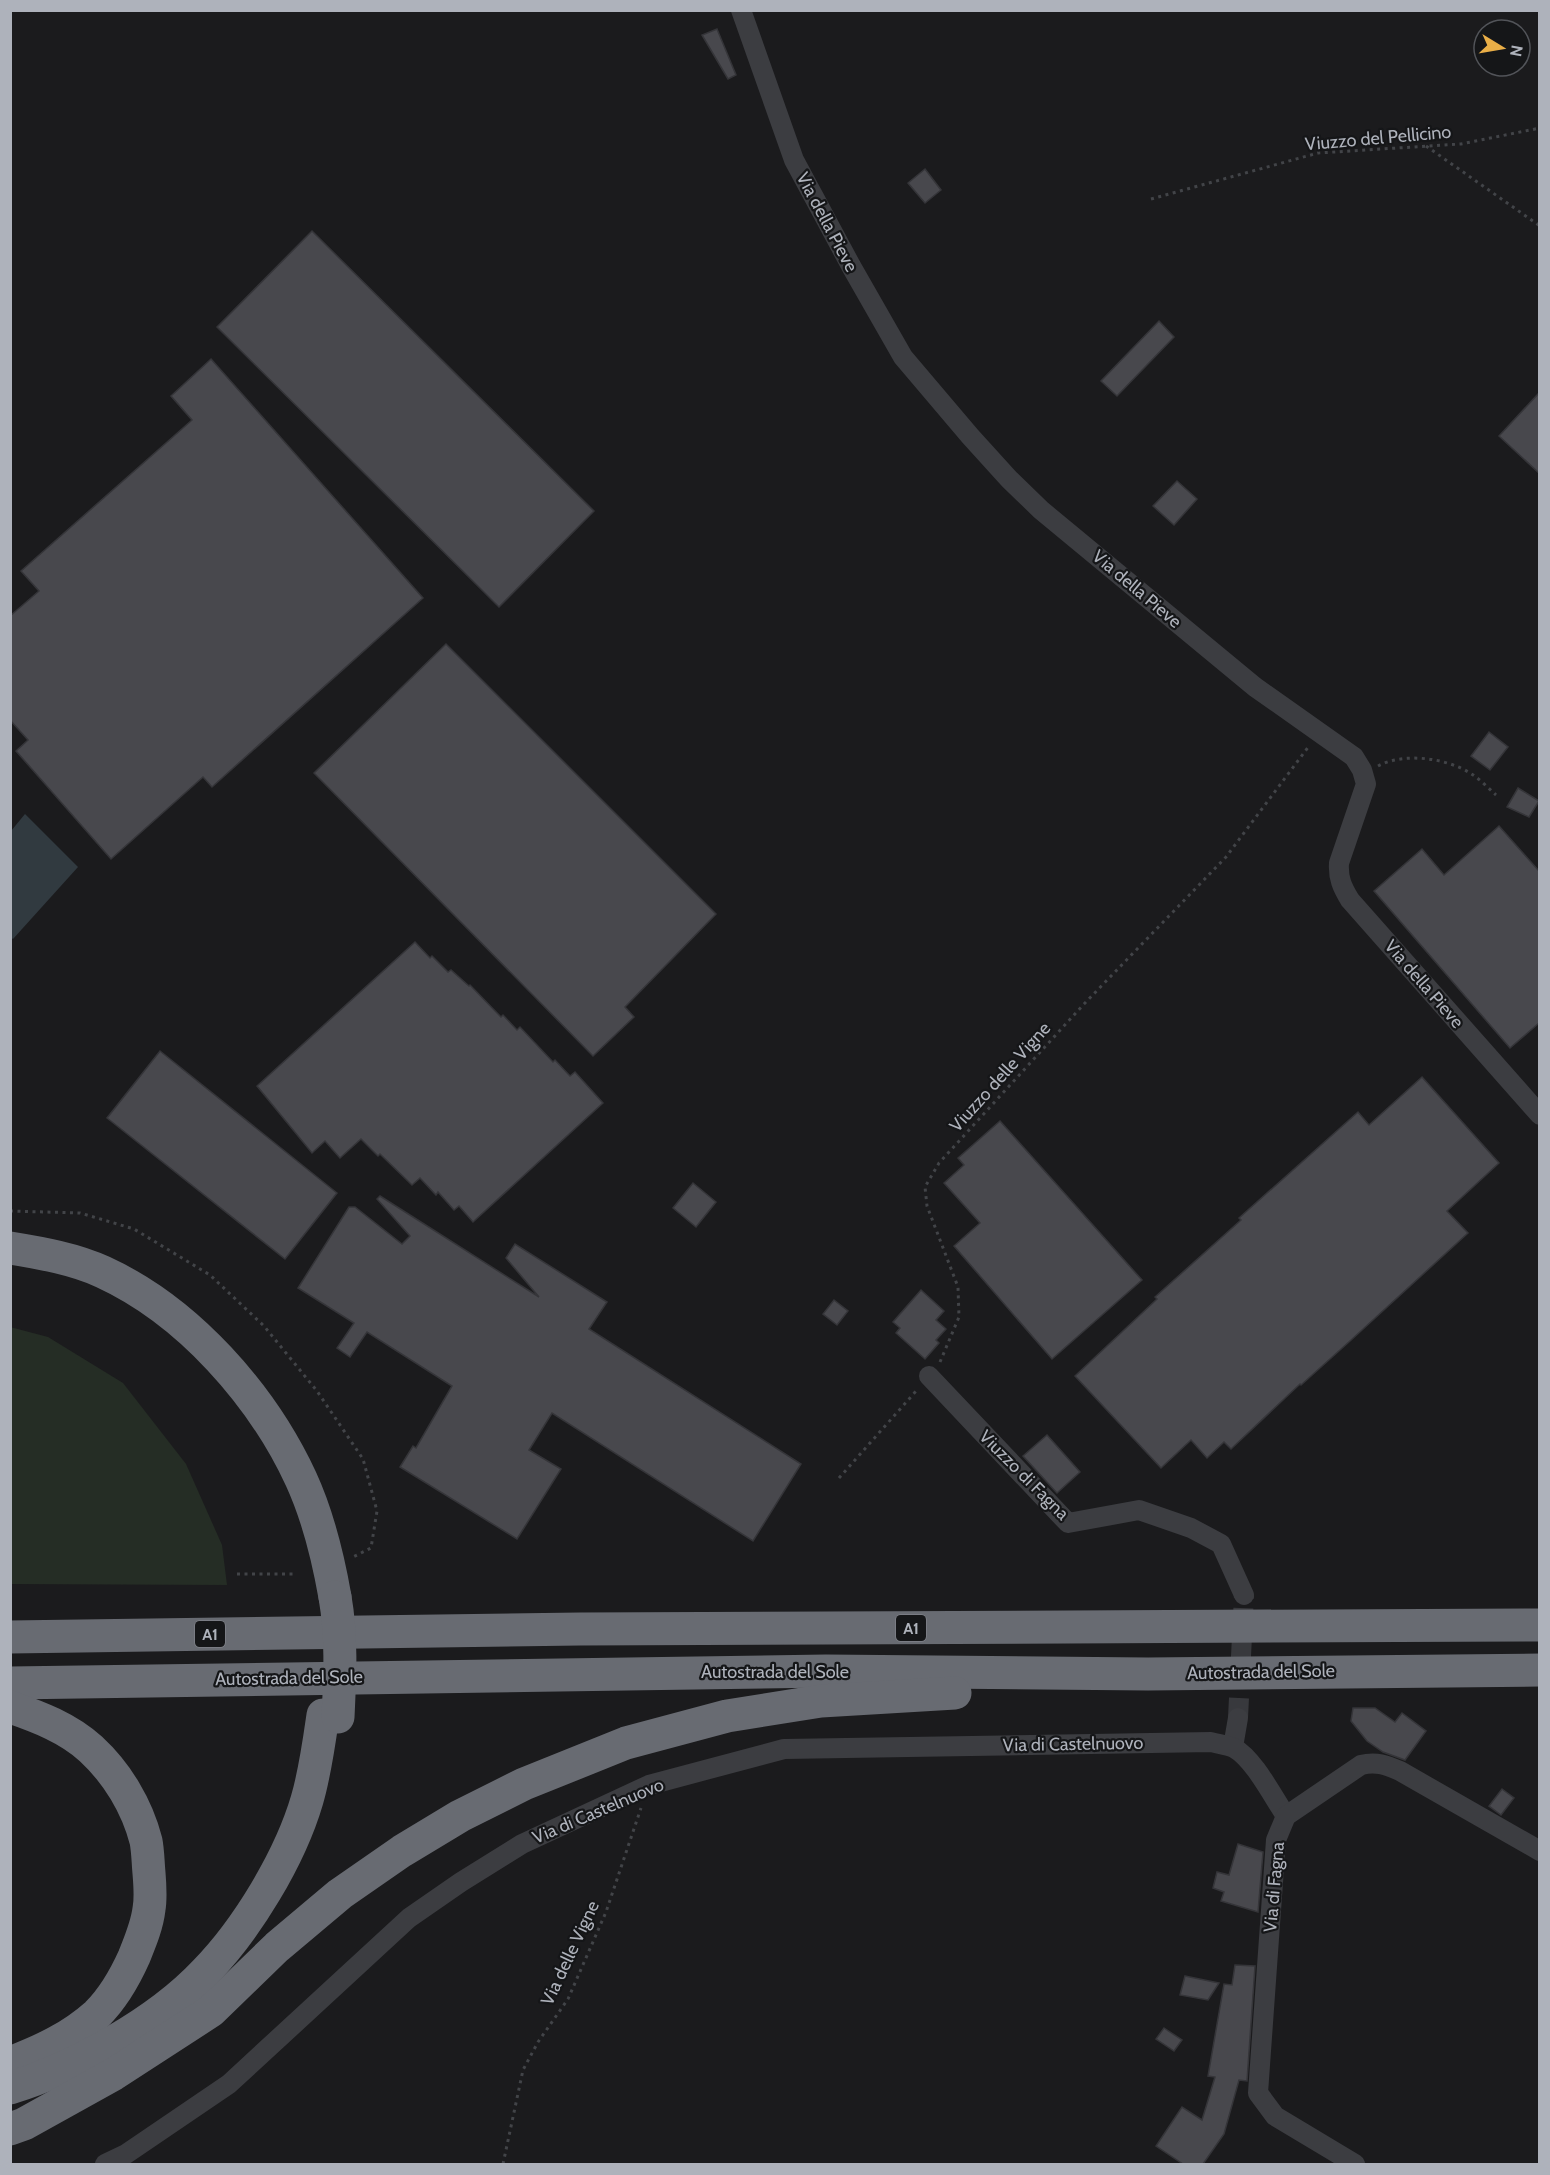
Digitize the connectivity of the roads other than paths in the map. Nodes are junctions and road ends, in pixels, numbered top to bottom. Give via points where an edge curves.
1 (741, 10) edge
2 (1539, 1115) edge
3 (10, 1248) edge
4 (10, 1262) edge
5 (928, 1376) road end
6 (1245, 1595) tunnel mouth
7 (327, 1598) junction
8 (10, 1618) edge
9 (1539, 1625) edge
10 (137, 1635) junction
11 (10, 1637) edge
12 (1539, 1670) edge
13 (1148, 1674) junction
14 (10, 1683) edge
15 (10, 1707) edge
16 (330, 1716) junction
17 (1238, 1718) tunnel mouth
18 (1233, 1748) junction
19 (1286, 1816) junction
20 (1539, 1851) edge
21 (164, 2042) junction
22 (10, 2063) edge
23 (10, 2088) edge
24 (10, 2129) edge
25 (105, 2164) edge
26 (1355, 2164) edge

1 - 2 street, Via della Pieve via 794,160 903,357 978,445 1041,510 1255,687 1354,757 1366,784 1339,863 1338,876 1343,888
3 - 7 highway via 102,1271 169,1313 206,1344 261,1413 301,1479 329,1562
4 - 7 highway via 59,1272 113,1295 189,1352 263,1444 282,1480
5 - 6 street, Viuzzo di Fagna via 1068,1523 1139,1510 1191,1528 1221,1544
7 - 16 highway via 325,1656
8 - 10 highway via 117,1617
9 - 10 highway, A1
10 - 11 highway, A1
12 - 13 highway, Autostrada del Sole
13 - 14 highway, Autostrada del Sole via 826,1671
13 - 21 highway via 1088,1688 821,1701 727,1716 626,1743 525,1784 416,1842 340,1894 277,1947 211,2011
15 - 22 highway via 43,1718 72,1734 112,1772 133,1804 146,1843 150,1886 150,1909 143,1935 125,1978 98,2013 51,2048
16 - 21 highway via 332,1767 306,1848 289,1885 238,1962
16 - 23 highway via 293,1839 274,1878 205,1973 168,2004 94,2053
17 - 18 street
18 - 19 street via 1251,1764
18 - 25 street, Via di Castelnuovo via 1211,1742 784,1749 649,1785 522,1844 409,1918 229,2084
19 - 20 street, Via di Fagna via 1355,1768 1371,1762 1400,1771
19 - 26 street, Via di Fagna via 1276,1840 1258,2093 1275,2116
21 - 24 highway via 114,2074

